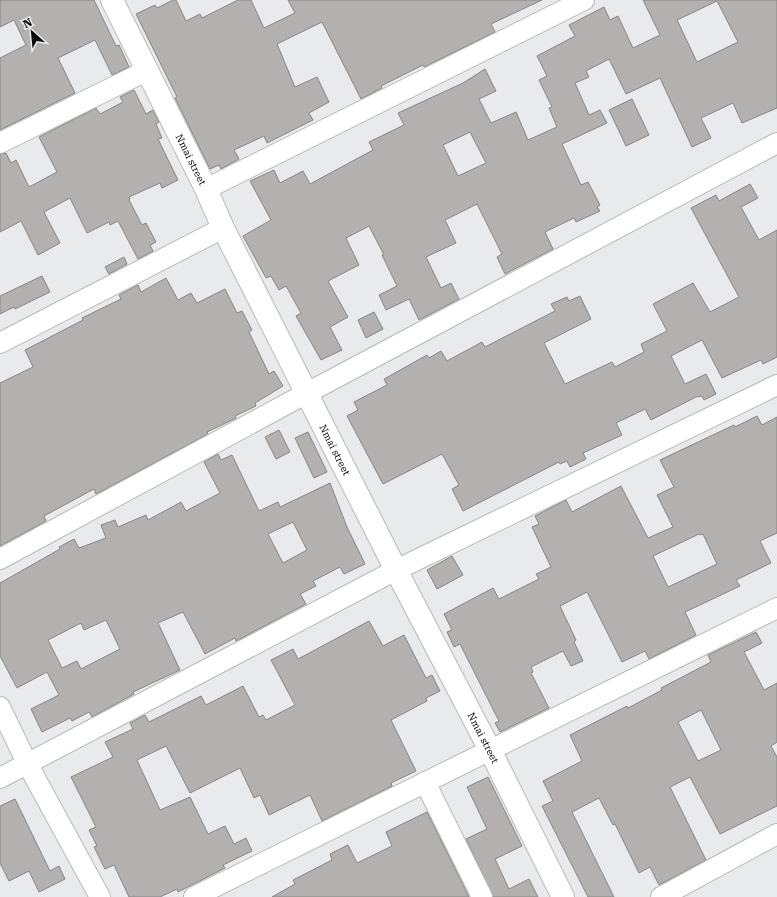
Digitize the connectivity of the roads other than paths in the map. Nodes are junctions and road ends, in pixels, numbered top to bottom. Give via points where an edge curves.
1 (114, 0) edge
2 (584, 0) edge
3 (148, 70) junction
4 (0, 143) edge
5 (777, 143) edge
6 (206, 188) junction
7 (223, 228) junction
8 (0, 343) edge
9 (777, 385) edge
10 (307, 393) junction
11 (0, 559) edge
12 (396, 570) junction
13 (777, 608) edge
14 (0, 707) edge
15 (490, 750) junction
16 (28, 765) junction
17 (0, 778) edge
18 (426, 782) junction
19 (777, 834) edge
20 (100, 897) edge
21 (194, 897) edge
22 (482, 897) edge
23 (563, 897) edge
24 (661, 897) edge

1 - 3 street, Nmai street
2 - 6 street
3 - 4 street
3 - 6 street, Nmai street
5 - 10 street
6 - 7 street, Nmai street
7 - 8 street
7 - 10 street, Nmai street
9 - 12 street
10 - 11 street
10 - 12 street, Nmai street
12 - 15 street, Nmai street
12 - 16 street
13 - 15 street
14 - 16 street
15 - 18 street
15 - 23 street, Nmai street
16 - 17 street
16 - 20 street
18 - 21 street
18 - 22 street
19 - 24 street

